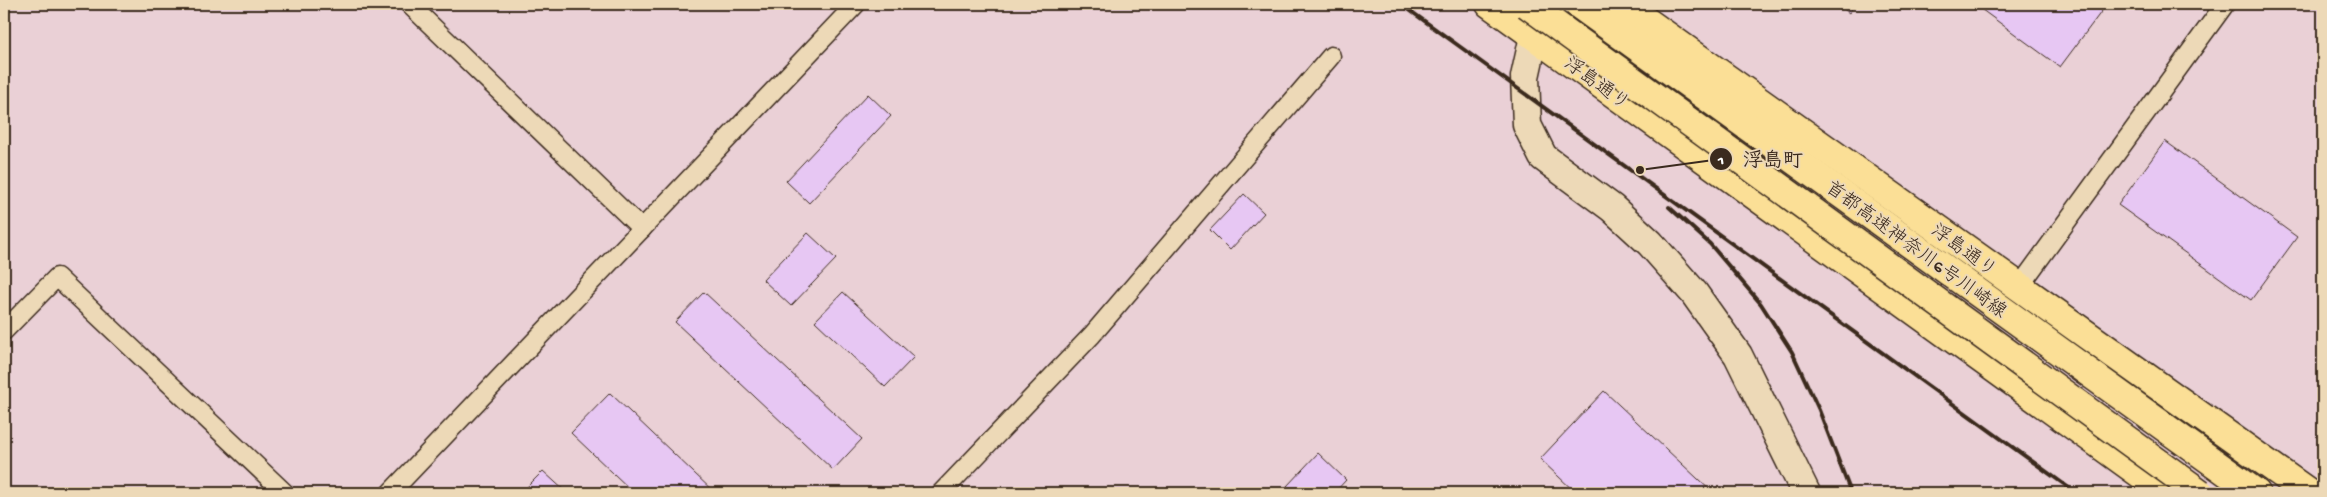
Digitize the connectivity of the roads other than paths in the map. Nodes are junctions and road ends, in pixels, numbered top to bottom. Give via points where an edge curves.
1 (409, 4) edge
2 (856, 4) edge
3 (1490, 4) edge
4 (1527, 4) edge
5 (1556, 4) edge
6 (1578, 4) edge
7 (1622, 4) edge
8 (2225, 4) edge
9 (1534, 36) junction
10 (1331, 56) dead end
11 (642, 229) junction
12 (2019, 287) junction
13 (4, 331) edge
14 (285, 493) edge
15 (390, 493) edge
16 (941, 493) edge
17 (1806, 493) edge
18 (2168, 493) edge
19 (2200, 493) edge
20 (2256, 493) edge
21 (2309, 493) edge

1 - 11 lane
2 - 11 lane
3 - 9 highway, 浮島通り
4 - 19 highway, 首都高速神奈川6号川崎線, bridge
5 - 9 street
6 - 20 highway, 首都高速神奈川6号川崎線
7 - 12 highway, 浮島通り
8 - 12 lane
9 - 17 street via 1525,77 1527,125 1543,157 1612,208 1650,243 1694,293 1738,355
9 - 18 highway, 浮島通り
10 - 16 lane via 1092,335
11 - 15 lane
12 - 21 highway, 浮島通り
13 - 14 lane via 57,277

